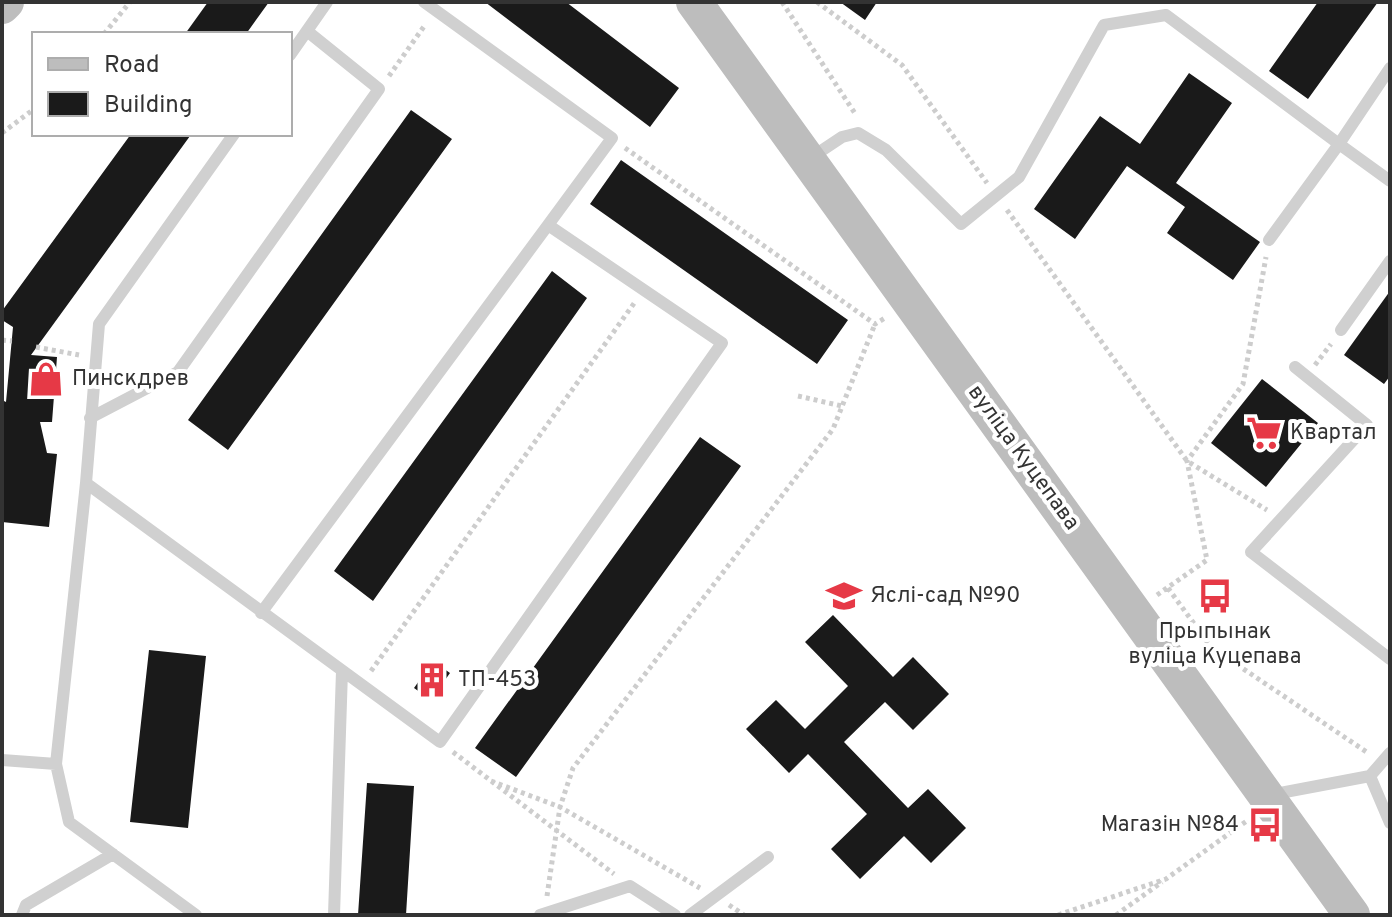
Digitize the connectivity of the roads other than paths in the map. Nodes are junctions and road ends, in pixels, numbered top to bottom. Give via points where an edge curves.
1 (327, 2) edge
2 (424, 2) edge
3 (694, 2) edge
4 (307, 31) junction
5 (292, 52) edge
6 (1390, 68) edge
7 (233, 136) edge
8 (1339, 144) junction
9 (809, 158) junction
10 (1390, 181) edge
11 (548, 225) junction
12 (1269, 240) road end
13 (1390, 261) edge
14 (1341, 330) road end
15 (1295, 367) dead end
16 (90, 418) junction
17 (86, 483) junction
18 (261, 613) junction
19 (1390, 659) edge
20 (342, 671) junction
21 (1386, 758) edge
22 (2, 760) edge
23 (56, 764) junction
24 (1370, 776) junction
25 (1268, 800) junction
26 (1390, 823) edge
27 (113, 854) junction
28 (768, 857) dead end
29 (542, 914) edge
30 (22, 915) edge
31 (196, 915) edge
32 (334, 915) edge
33 (675, 915) edge
34 (690, 915) edge
35 (1352, 915) edge

1 - 4 lane
2 - 11 lane via 612,138
3 - 9 main road, вуліца Куцепава
4 - 5 lane
4 - 16 lane via 379,89 178,372
6 - 8 lane
7 - 16 lane via 99,324
8 - 9 lane via 1166,15 1104,25 1019,177 961,224 886,150 858,133
8 - 10 lane
8 - 12 lane
9 - 25 main road, вуліца Куцепава
11 - 18 lane
11 - 20 lane via 722,343 440,742
13 - 14 lane
15 - 19 lane via 1367,425 1251,552
16 - 17 lane
17 - 18 lane
17 - 23 lane
18 - 20 lane
20 - 32 lane
21 - 24 lane
22 - 23 lane
23 - 27 lane via 69,822
24 - 25 lane
24 - 26 lane
25 - 35 main road, вуліца Куцепава
27 - 30 lane via 26,905
27 - 31 lane
28 - 34 lane
29 - 33 lane via 630,886

